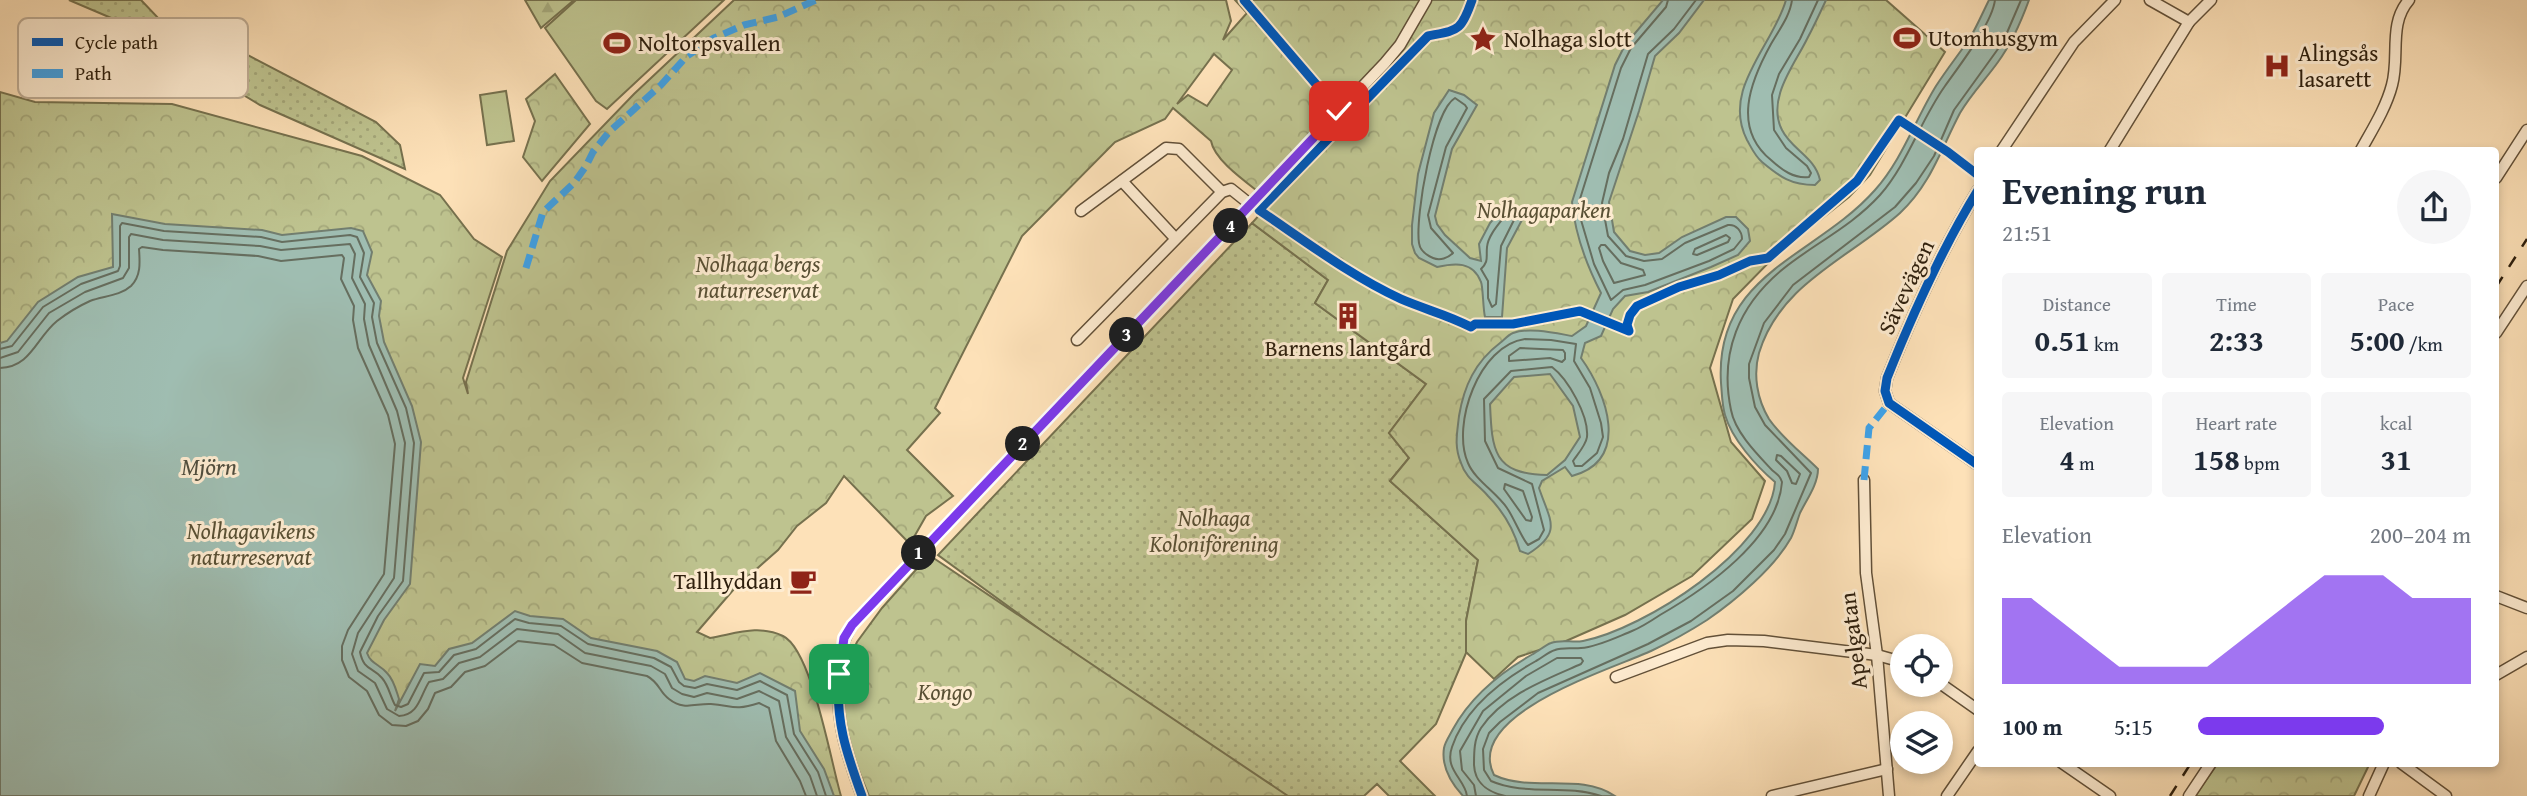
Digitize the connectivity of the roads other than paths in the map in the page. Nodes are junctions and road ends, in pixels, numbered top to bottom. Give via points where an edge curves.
1 (1426, 0) edge
2 (2115, 0) edge
3 (2150, 0) edge
4 (2211, 0) edge
5 (2409, 0) edge
6 (2189, 22) junction
7 (2527, 130) edge
8 (2004, 147) edge
9 (2112, 147) edge
10 (2362, 147) edge
11 (2499, 173) edge
12 (1122, 181) junction
13 (1222, 192) junction
14 (1974, 197) edge
15 (1251, 205) junction
16 (1080, 211) dead end
17 (1175, 238) junction
18 (2527, 286) edge
19 (2499, 328) edge
20 (1077, 340) dead end
21 (1974, 462) edge
22 (1864, 480) dead end
23 (2499, 597) edge
24 (2527, 608) edge
25 (1877, 655) junction
26 (2527, 657) edge
27 (1890, 659) edge
28 (2499, 673) edge
29 (1616, 677) dead end
30 (1953, 692) edge
31 (1974, 707) edge
32 (1974, 757) edge
33 (2068, 767) edge
34 (2208, 767) edge
35 (2382, 767) edge
36 (2406, 767) edge
37 (1887, 769) junction
38 (862, 796) edge
39 (1772, 796) edge
40 (1889, 796) edge
41 (1947, 796) edge
42 (2110, 796) edge
43 (2189, 796) edge
44 (2369, 796) edge
45 (2446, 796) edge

1 - 15 street via 1385,63
2 - 8 street via 2074,42
3 - 6 street
4 - 6 street
5 - 10 street via 2396,21 2391,88
6 - 9 street
7 - 11 street
12 - 13 street via 1166,148 1179,149
12 - 16 street
12 - 17 street
13 - 15 street via 1231,189
13 - 17 street
14 - 21 street, Sävevägen via 1935,266 1885,385 1889,403
15 - 38 street via 852,625 840,653 837,705 844,746
17 - 20 street
18 - 19 street
22 - 25 street, Apelgatan via 1866,573
23 - 24 street
25 - 27 street
25 - 29 street via 1728,640 1707,643
25 - 37 street, Apelgatan
26 - 28 street
30 - 31 street
32 - 41 street
33 - 42 street
34 - 43 street
35 - 44 street
36 - 45 street
37 - 39 street
37 - 40 street, Apelgatan

